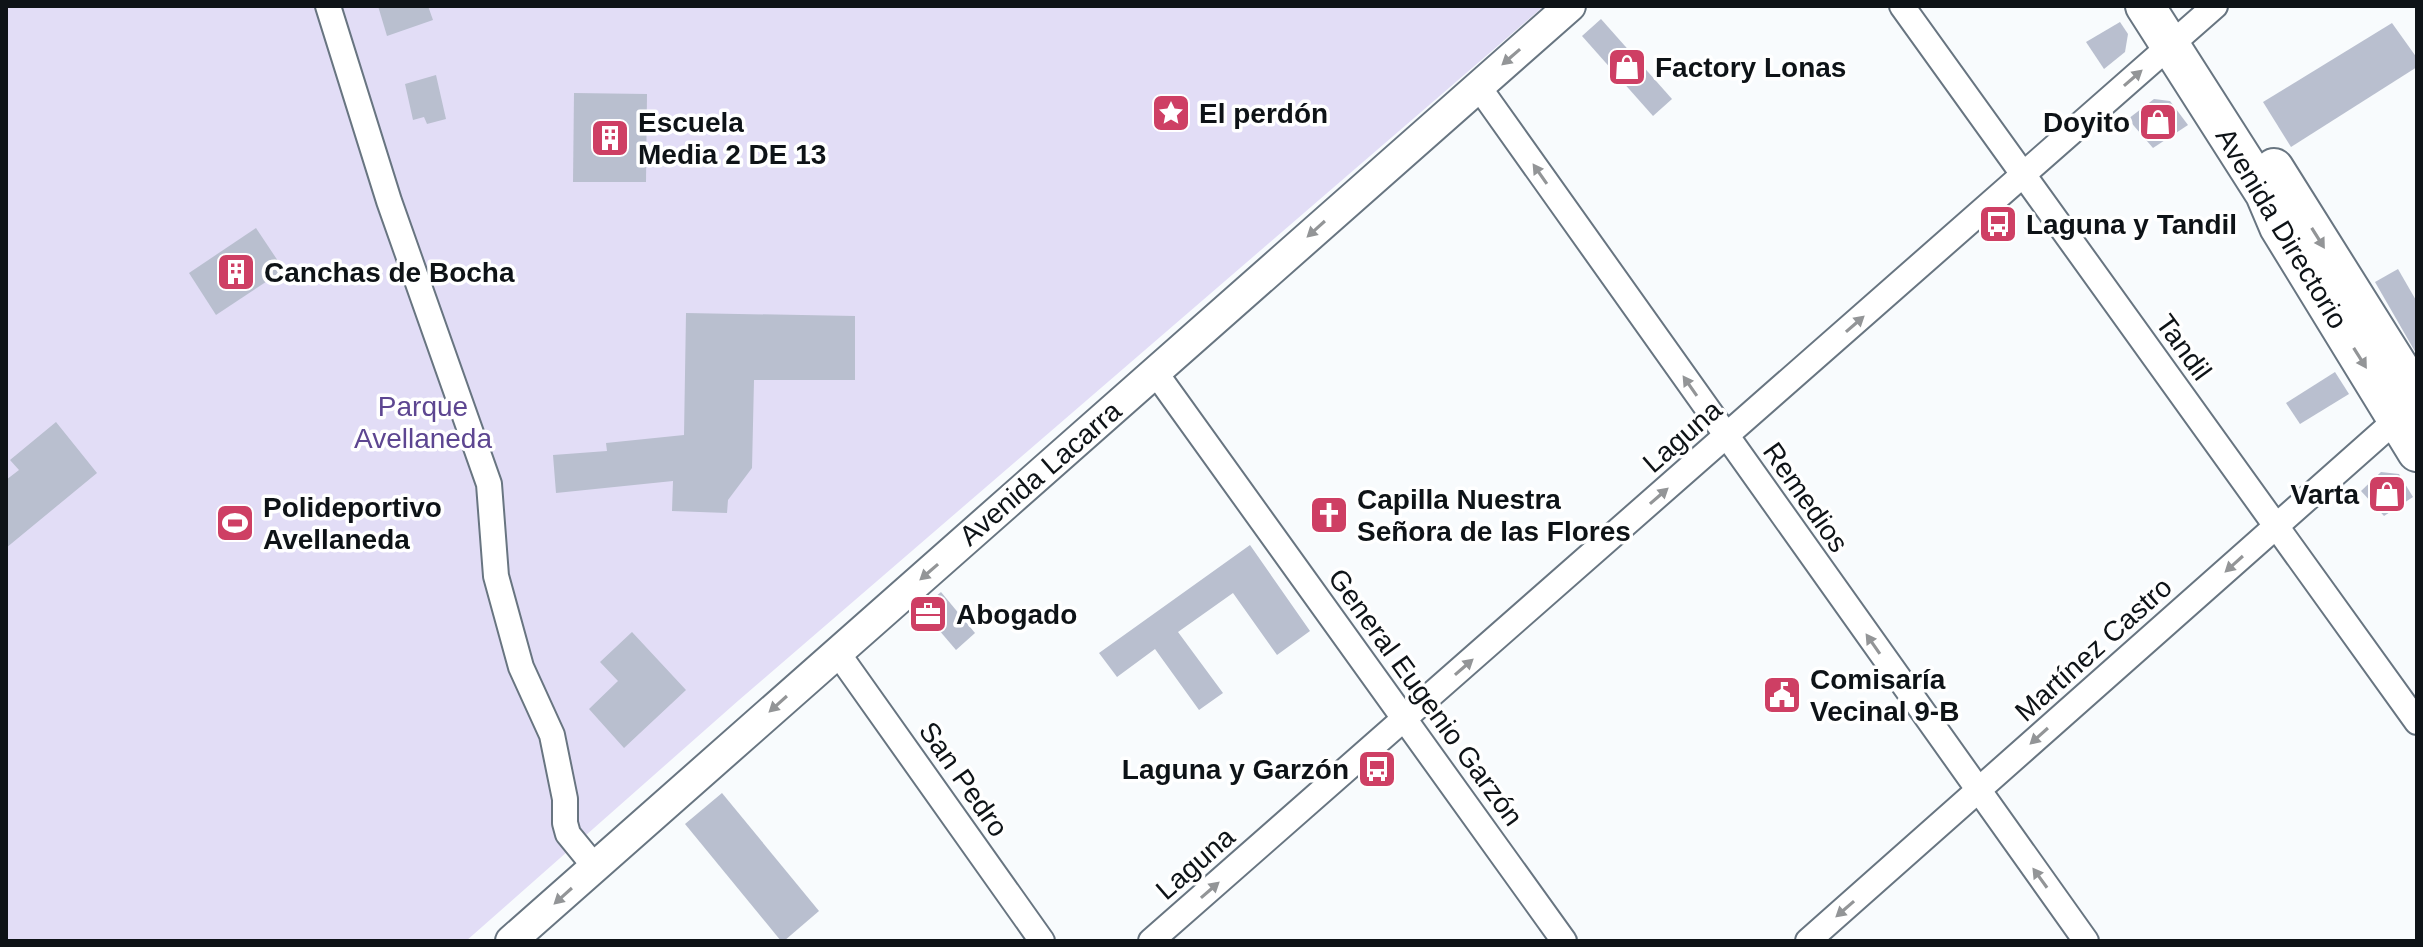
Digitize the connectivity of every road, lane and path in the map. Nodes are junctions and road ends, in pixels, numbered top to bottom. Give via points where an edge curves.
1 (328, 6) edge
2 (1570, 6) edge
3 (1902, 6) edge
4 (2145, 6) edge
5 (2186, 22) edge
6 (1478, 86) junction
7 (2024, 174) junction
8 (1155, 372) junction
9 (2410, 406) edge
10 (1727, 437) junction
11 (2417, 452) edge
12 (2276, 527) junction
13 (837, 652) junction
14 (1405, 718) junction
15 (2417, 722) edge
16 (1977, 791) junction
17 (595, 867) junction
18 (522, 938) edge
19 (1042, 941) edge
20 (1151, 941) edge
21 (1564, 941) edge
22 (1808, 941) edge
23 (2086, 941) edge

1 - 17 street via 389,201 489,484 496,576 521,667 552,735 568,834
2 -> 6 street, Avenida Lacarra
3 - 7 street, Tandil
4 - 5 main road, Avenida Directorio
7 -> 5 street, Laguna
5 -> 9 main road, Avenida Directorio via 2279,227
6 -> 8 street, Avenida Lacarra
10 -> 6 street, Remedios
10 -> 7 street, Laguna
7 - 12 street, Tandil
8 -> 13 street, Avenida Lacarra
8 - 14 street, General Eugenio Garzón
9 - 11 main road, Avenida Directorio
9 - 12 street, Martínez Castro
14 -> 10 street, Laguna
16 -> 10 street, Remedios
12 - 15 street, Tandil
12 -> 16 street, Martínez Castro
13 -> 17 street, Avenida Lacarra
13 - 19 street, San Pedro
20 -> 14 street, Laguna
14 - 21 street, General Eugenio Garzón
16 -> 22 street, Martínez Castro
23 -> 16 street, Remedios
17 -> 18 street, Avenida Lacarra

